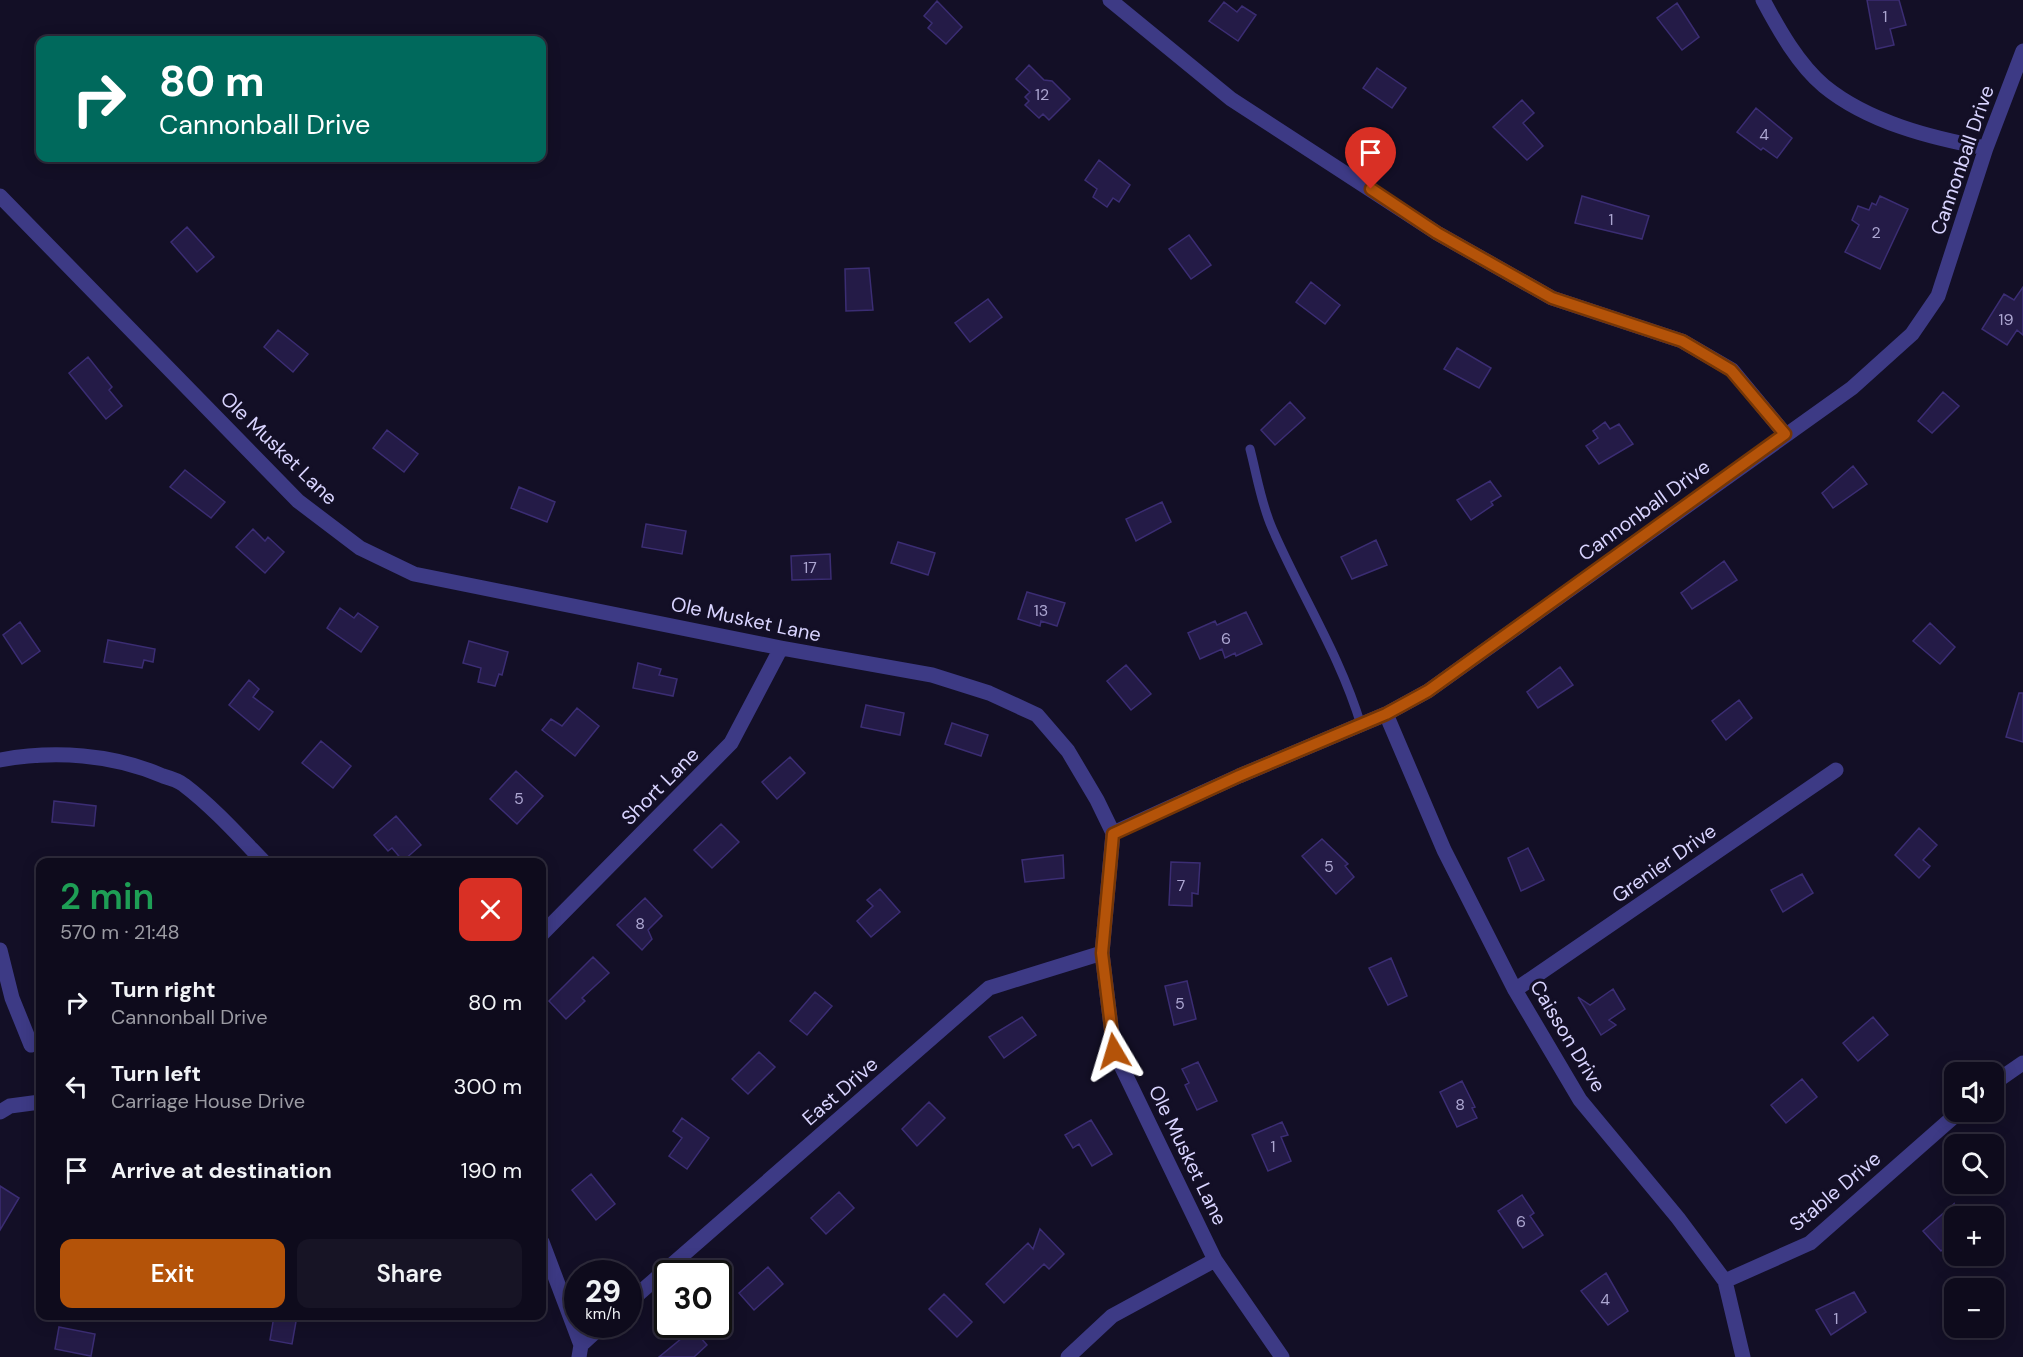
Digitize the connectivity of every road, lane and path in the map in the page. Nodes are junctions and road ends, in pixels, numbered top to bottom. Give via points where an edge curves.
1 (1110, 0) edge
2 (1763, 0) edge
3 (2023, 51) edge
4 (1986, 148) junction
5 (0, 196) edge
6 (1785, 434) junction
7 (1250, 449) dead end
8 (781, 648) junction
9 (1386, 714) junction
10 (1361, 725) junction
11 (0, 760) edge
12 (1836, 770) dead end
13 (1113, 834) junction
14 (260, 858) edge
15 (546, 930) edge
16 (0, 950) edge
17 (1102, 953) junction
18 (1515, 990) junction
19 (31, 1045) dead end
20 (2023, 1063) edge
21 (2004, 1076) edge
22 (36, 1103) edge
23 (0, 1112) edge
24 (1948, 1122) edge
25 (546, 1253) edge
26 (1215, 1260) junction
27 (1725, 1281) junction
28 (642, 1291) edge
29 (592, 1338) edge
30 (580, 1351) edge
31 (1068, 1357) edge
32 (1282, 1357) edge
33 (1743, 1357) edge

1 - 6 street via 1231,99 1437,233 1552,298 1682,341 1731,370
2 - 4 street via 1795,53 1823,85 1850,104 1945,140
3 - 4 street, Cannonball Drive
4 - 6 street, Cannonball Drive via 1938,296 1912,334 1852,388
5 - 8 street, Ole Musket Lane via 298,501 360,548 414,574
6 - 9 street, Cannonball Drive via 1428,691
7 - 10 lane via 1272,529 1349,686
8 - 13 street, Ole Musket Lane via 932,675 989,693 1037,715 1068,751
8 - 15 street, Short Lane via 731,743
9 - 10 street, Cannonball Drive
9 - 18 street, Caisson Drive via 1444,850
10 - 13 street, Cannonball Drive
11 - 14 street via 20,756 84,756 122,760 152,771 183,784
12 - 18 street, Grenier Drive
13 - 17 street, Ole Musket Lane
16 - 19 street via 12,998
17 - 26 street, Ole Musket Lane via 1114,1051
17 - 28 street, East Drive via 990,988
18 - 27 street, Caisson Drive via 1580,1100
20 - 21 street
22 - 23 street via 10,1106
24 - 27 street, Stable Drive via 1810,1243
25 - 30 street
26 - 31 street via 1112,1316
26 - 32 street, Ole Musket Lane
27 - 33 street, Caisson Drive
29 - 30 street

